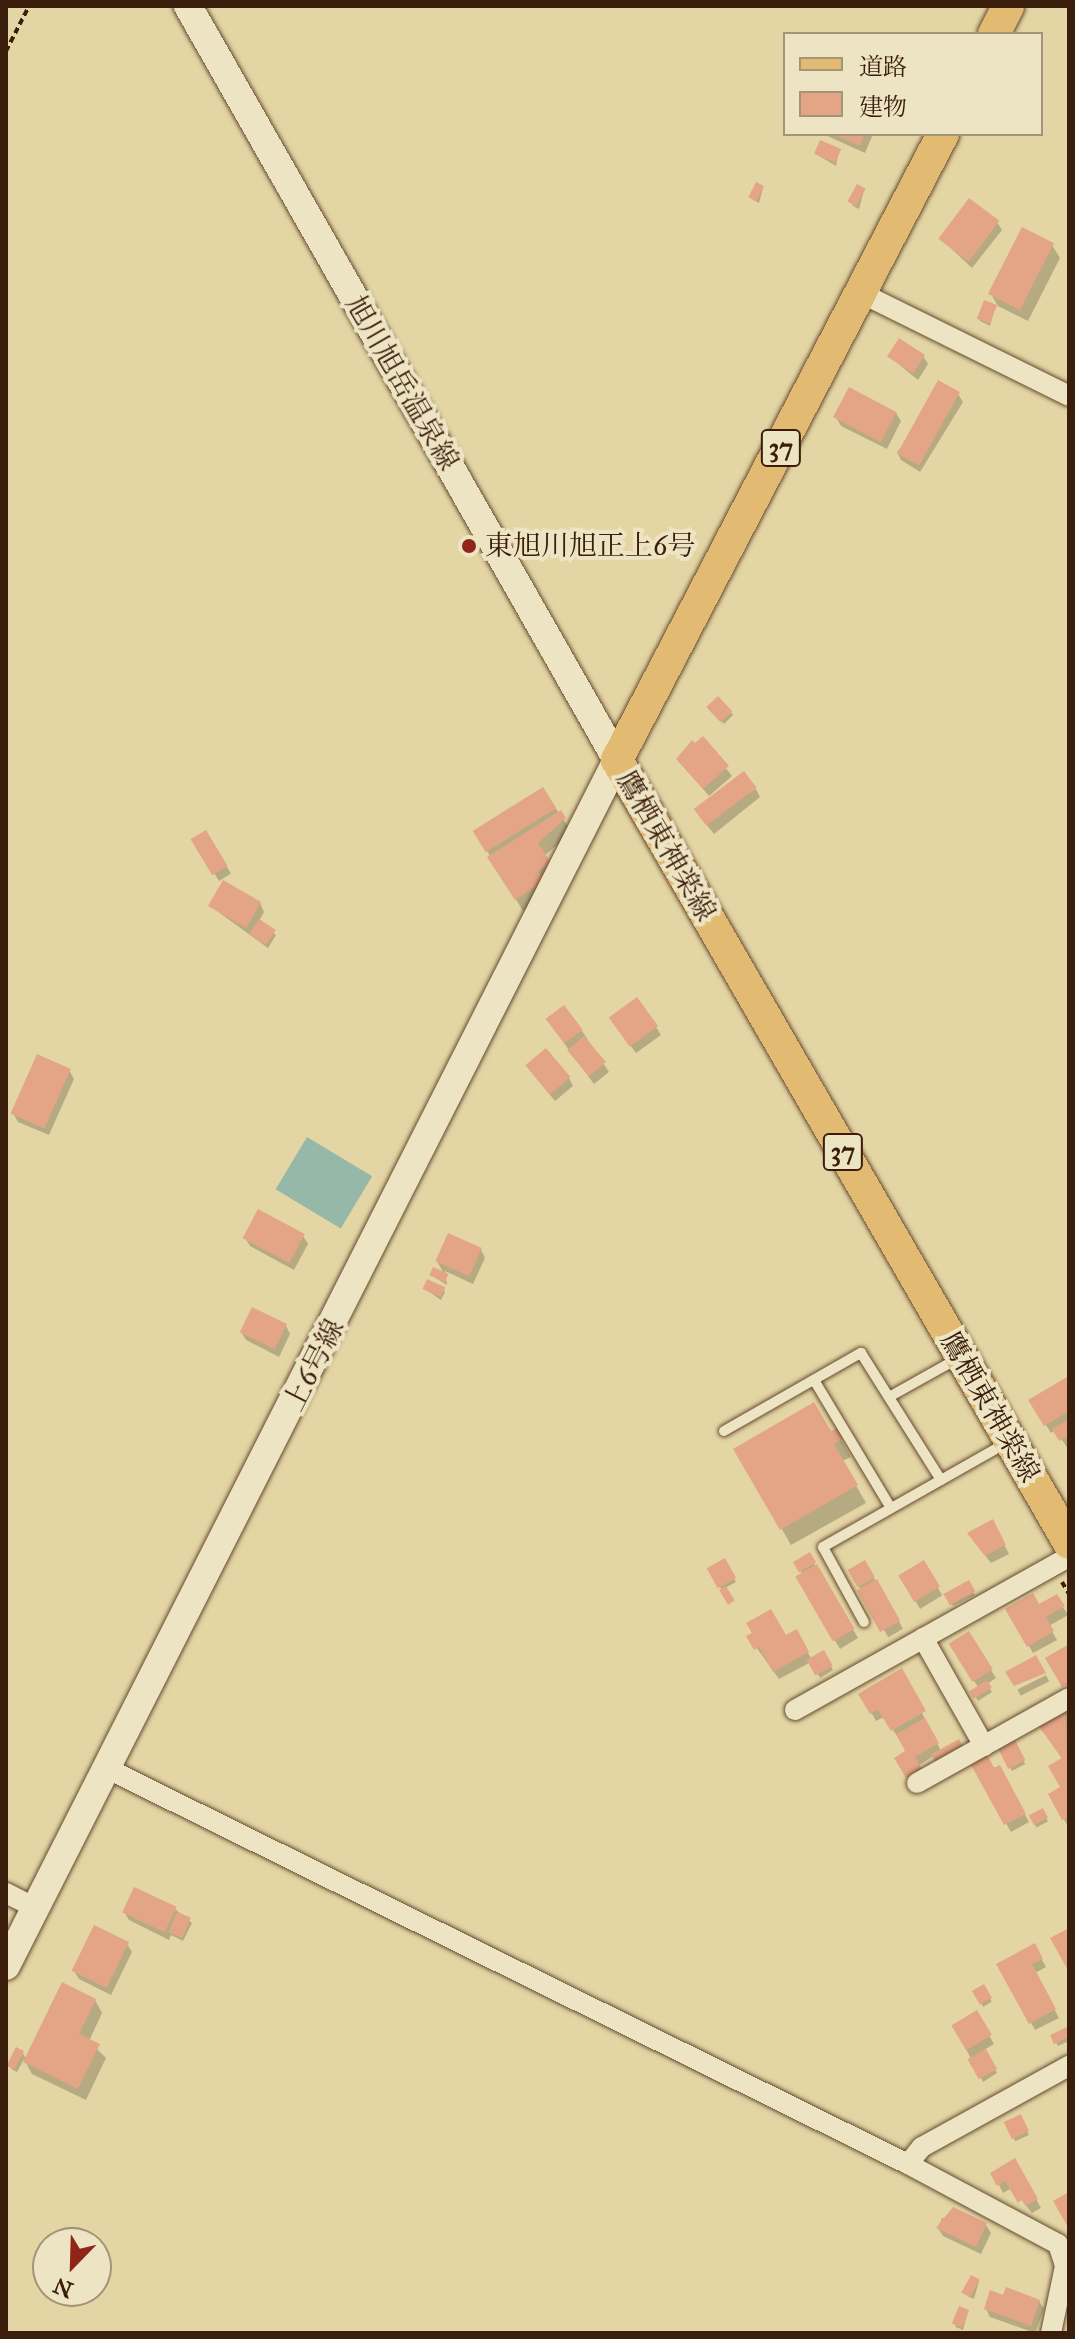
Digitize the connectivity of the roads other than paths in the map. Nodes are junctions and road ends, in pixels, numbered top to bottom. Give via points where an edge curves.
1 (188, 6) edge
2 (1008, 6) edge
3 (995, 32) edge
4 (942, 136) edge
5 (861, 293) junction
6 (1069, 396) edge
7 (617, 760) junction
8 (961, 1357) junction
9 (814, 1380) junction
10 (889, 1397) junction
11 (724, 1431) dead end
12 (1010, 1441) junction
13 (941, 1480) junction
14 (891, 1508) junction
15 (1069, 1543) edge
16 (1069, 1557) edge
17 (864, 1622) dead end
18 (923, 1638) junction
19 (1069, 1698) edge
20 (795, 1710) dead end
21 (984, 1746) junction
22 (106, 1768) junction
23 (917, 1783) dead end
24 (6, 1893) edge
25 (36, 1908) junction
26 (6, 1966) edge
27 (1069, 2066) edge
28 (908, 2164) junction
29 (1051, 2333) edge

1 - 7 street, 旭川旭岳温泉線
2 - 3 main road
4 - 5 main road, 鷹栖東神楽線 / 37
5 - 6 street
5 - 7 main road, 鷹栖東神楽線 / 37
7 - 8 main road, 鷹栖東神楽線 / 37
7 - 22 street, 上6号線
8 - 10 lane
8 - 12 main road, 鷹栖東神楽線 / 37
9 - 10 lane via 861,1353
9 - 11 lane
9 - 14 lane
10 - 13 lane
12 - 13 lane
12 - 15 main road, 鷹栖東神楽線 / 37
13 - 14 lane
14 - 17 lane via 823,1547
16 - 18 street
18 - 20 street
18 - 21 street
19 - 21 street
21 - 23 street
22 - 25 street, 上6号線
22 - 28 street
24 - 25 street
25 - 26 street, 上6号線
27 - 28 street via 922,2147
28 - 29 street via 1058,2244 1065,2266

